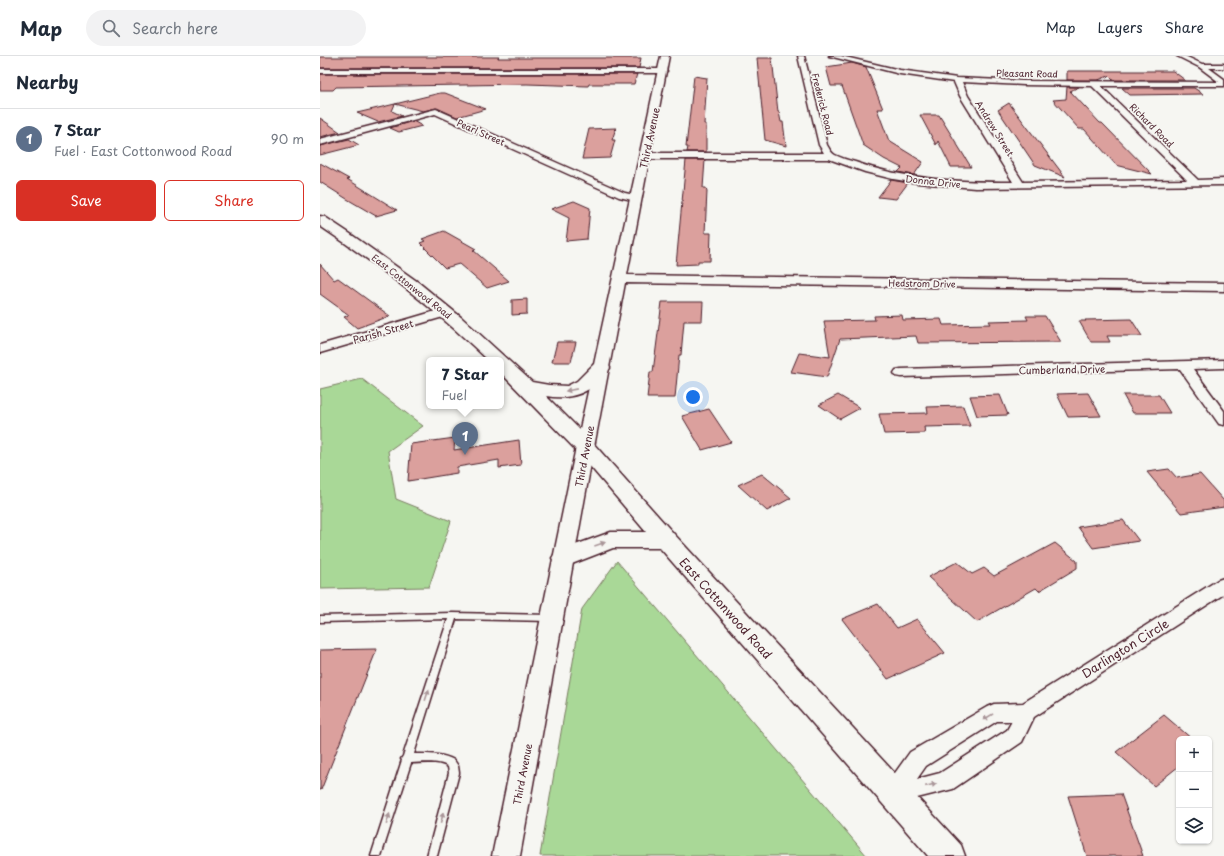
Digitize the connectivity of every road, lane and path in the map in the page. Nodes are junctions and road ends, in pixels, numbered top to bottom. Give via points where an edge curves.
1 (665, 56) edge
2 (801, 56) edge
3 (832, 56) edge
4 (1180, 56) edge
5 (1201, 66) junction
6 (1224, 66) edge
7 (320, 71) edge
8 (663, 71) junction
9 (957, 80) junction
10 (1094, 83) junction
11 (1224, 83) edge
12 (320, 142) edge
13 (645, 156) junction
14 (830, 156) junction
15 (1195, 182) junction
16 (1224, 182) edge
17 (1020, 185) junction
18 (636, 198) junction
19 (320, 220) edge
20 (620, 280) junction
21 (1224, 287) edge
22 (446, 312) junction
23 (320, 349) edge
24 (495, 357) edge
25 (1224, 364) edge
26 (504, 365) edge
27 (1184, 366) junction
28 (601, 368) junction
29 (900, 373) dead end
30 (526, 387) junction
31 (1224, 421) edge
32 (585, 447) junction
33 (666, 540) junction
34 (564, 558) junction
35 (1224, 585) edge
36 (453, 616) junction
37 (552, 618) junction
38 (320, 619) edge
39 (1026, 711) junction
40 (406, 759) junction
41 (894, 794) junction
42 (376, 856) edge
43 (432, 856) edge
44 (506, 856) edge
45 (949, 856) edge

1 - 8 street, Third Avenue
2 - 14 street, Frederick Road via 823,145
3 - 9 street, Pleasant Road via 900,72
4 - 5 street
5 - 6 street
5 - 11 street
7 - 8 street
8 - 13 street, Third Avenue
9 - 10 street, Pleasant Road
9 - 17 street, Andrew Street via 964,96
10 - 11 street, Pleasant Road
10 - 15 street, Richard Road
12 - 18 street, Pearl Street via 436,111 622,195
13 - 14 street, Donna Drive
13 - 18 street, Third Avenue
14 - 17 street, Donna Drive via 868,170 918,180 975,185
15 - 16 street, Donna Drive
15 - 17 street, Donna Drive
18 - 20 street, Third Avenue
19 - 22 main road, East Cottonwood Road via 370,253
20 - 21 street, Hedstrom Drive
20 - 28 street, Third Avenue
22 - 23 street, Parish Street
22 - 24 main road, East Cottonwood Road
25 - 27 street, Cumberland Drive
26 - 30 main road, East Cottonwood Road
27 - 29 street, Cumberland Drive
27 - 31 street
28 -> 30 main road via 584,387 574,390 552,391
28 - 32 street, Third Avenue
30 - 32 main road, East Cottonwood Road
32 - 33 main road, East Cottonwood Road
32 - 34 street, Third Avenue
34 -> 33 main road via 611,540
33 - 41 main road, East Cottonwood Road
34 - 37 street, Third Avenue
35 - 39 street, Darlington Circle
36 - 37 lane
36 - 38 lane
40 -> 36 lane
37 - 44 street, Third Avenue
39 -> 41 street, Darlington Circle via 994,714 918,759
41 -> 39 street via 945,782 1015,736
42 -> 40 lane
43 -> 40 lane via 454,773 453,766 448,761 437,759
41 - 45 main road, East Cottonwood Road

